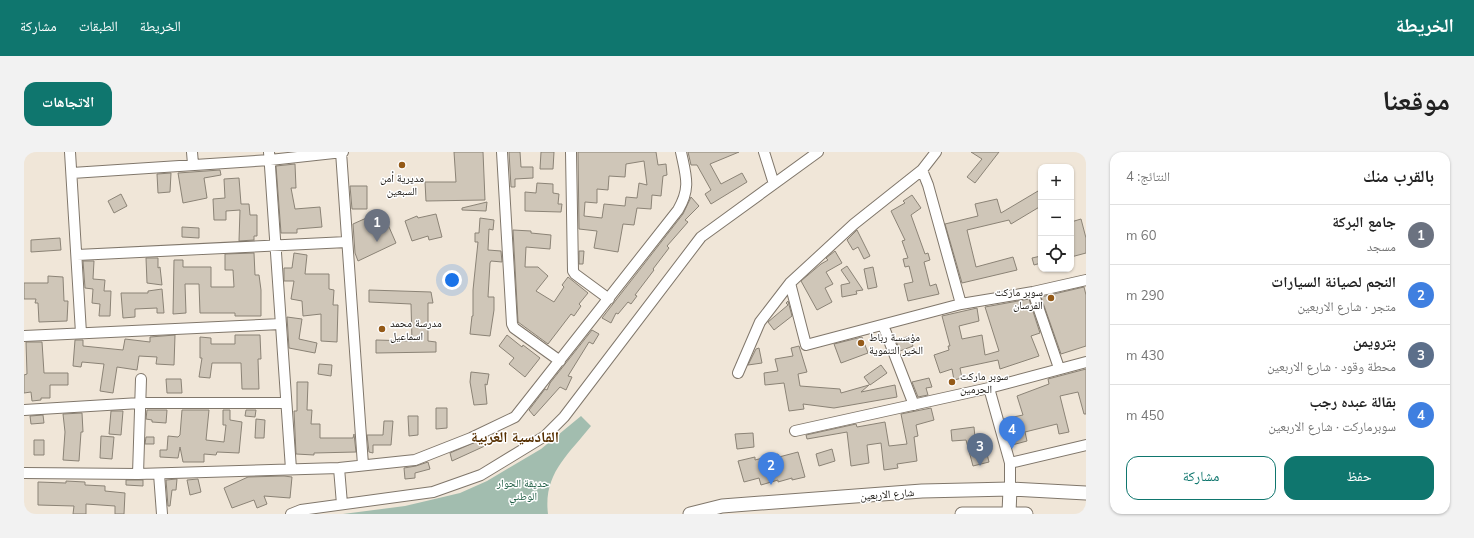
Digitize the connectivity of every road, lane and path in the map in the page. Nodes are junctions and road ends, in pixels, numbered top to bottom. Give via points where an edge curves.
1 (70, 152) edge
2 (192, 152) edge
3 (342, 152) edge
4 (502, 152) edge
5 (571, 152) edge
6 (681, 152) edge
7 (764, 152) edge
8 (818, 152) edge
9 (936, 152) edge
10 (269, 156) edge
11 (193, 164) junction
12 (922, 170) junction
13 (72, 173) junction
14 (774, 184) junction
15 (347, 242) junction
16 (275, 245) junction
17 (77, 255) junction
18 (1086, 280) edge
19 (790, 283) junction
20 (1033, 292) junction
21 (609, 299) junction
22 (961, 304) junction
23 (281, 324) junction
24 (883, 324) junction
25 (81, 333) junction
26 (24, 336) edge
27 (560, 361) junction
28 (1086, 362) edge
29 (1059, 368) junction
30 (738, 373) dead end
31 (141, 379) dead end
32 (989, 388) junction
33 (140, 403) junction
34 (285, 403) junction
35 (914, 405) junction
36 (24, 410) edge
37 (794, 431) dead end
38 (1086, 445) edge
39 (1010, 463) junction
40 (363, 465) junction
41 (339, 468) junction
42 (291, 469) junction
43 (24, 473) edge
44 (138, 474) junction
45 (159, 474) junction
46 (1010, 489) junction
47 (1086, 493) edge
48 (342, 504) junction
49 (1008, 513) junction
50 (162, 514) edge
51 (291, 514) edge
52 (690, 514) edge
53 (962, 514) edge
54 (1026, 514) edge

1 - 13 street
2 - 11 street
3 - 10 street
3 - 15 street
4 - 27 street via 512,324
5 - 21 street via 573,271
6 - 21 street via 688,186 685,198
7 - 14 street
8 - 14 street
9 - 12 street
10 - 11 street
10 - 16 street
11 - 13 street
12 - 19 street via 854,224
12 - 22 street
13 - 17 street
14 - 48 street via 701,237 564,417 545,436 481,475 433,492
15 - 16 street
15 - 40 street
16 - 17 street
16 - 23 street
17 - 25 street
18 - 20 street
19 - 24 street via 806,345
19 - 30 street via 760,322
20 - 22 street
20 - 29 street
21 - 27 street
22 - 24 street
23 - 25 street
23 - 34 street
24 - 35 street
25 - 26 street
27 - 40 street via 515,417 472,438 415,460
28 - 29 street
29 - 32 street
31 - 33 street
32 - 35 street
32 - 39 street
33 - 34 street
33 - 36 street
33 - 44 street
34 - 42 street
35 - 37 street
38 - 39 street
39 - 46 street
40 - 41 street
41 - 42 street
41 - 48 street
42 - 45 street
43 - 44 street
44 - 45 street
45 - 50 street
46 - 47 main road, شارع الاربعين
46 - 49 main road
46 - 52 main road, شارع الاربعين via 922,491 722,506
48 - 51 street via 301,510
49 - 53 main road
49 - 54 main road

